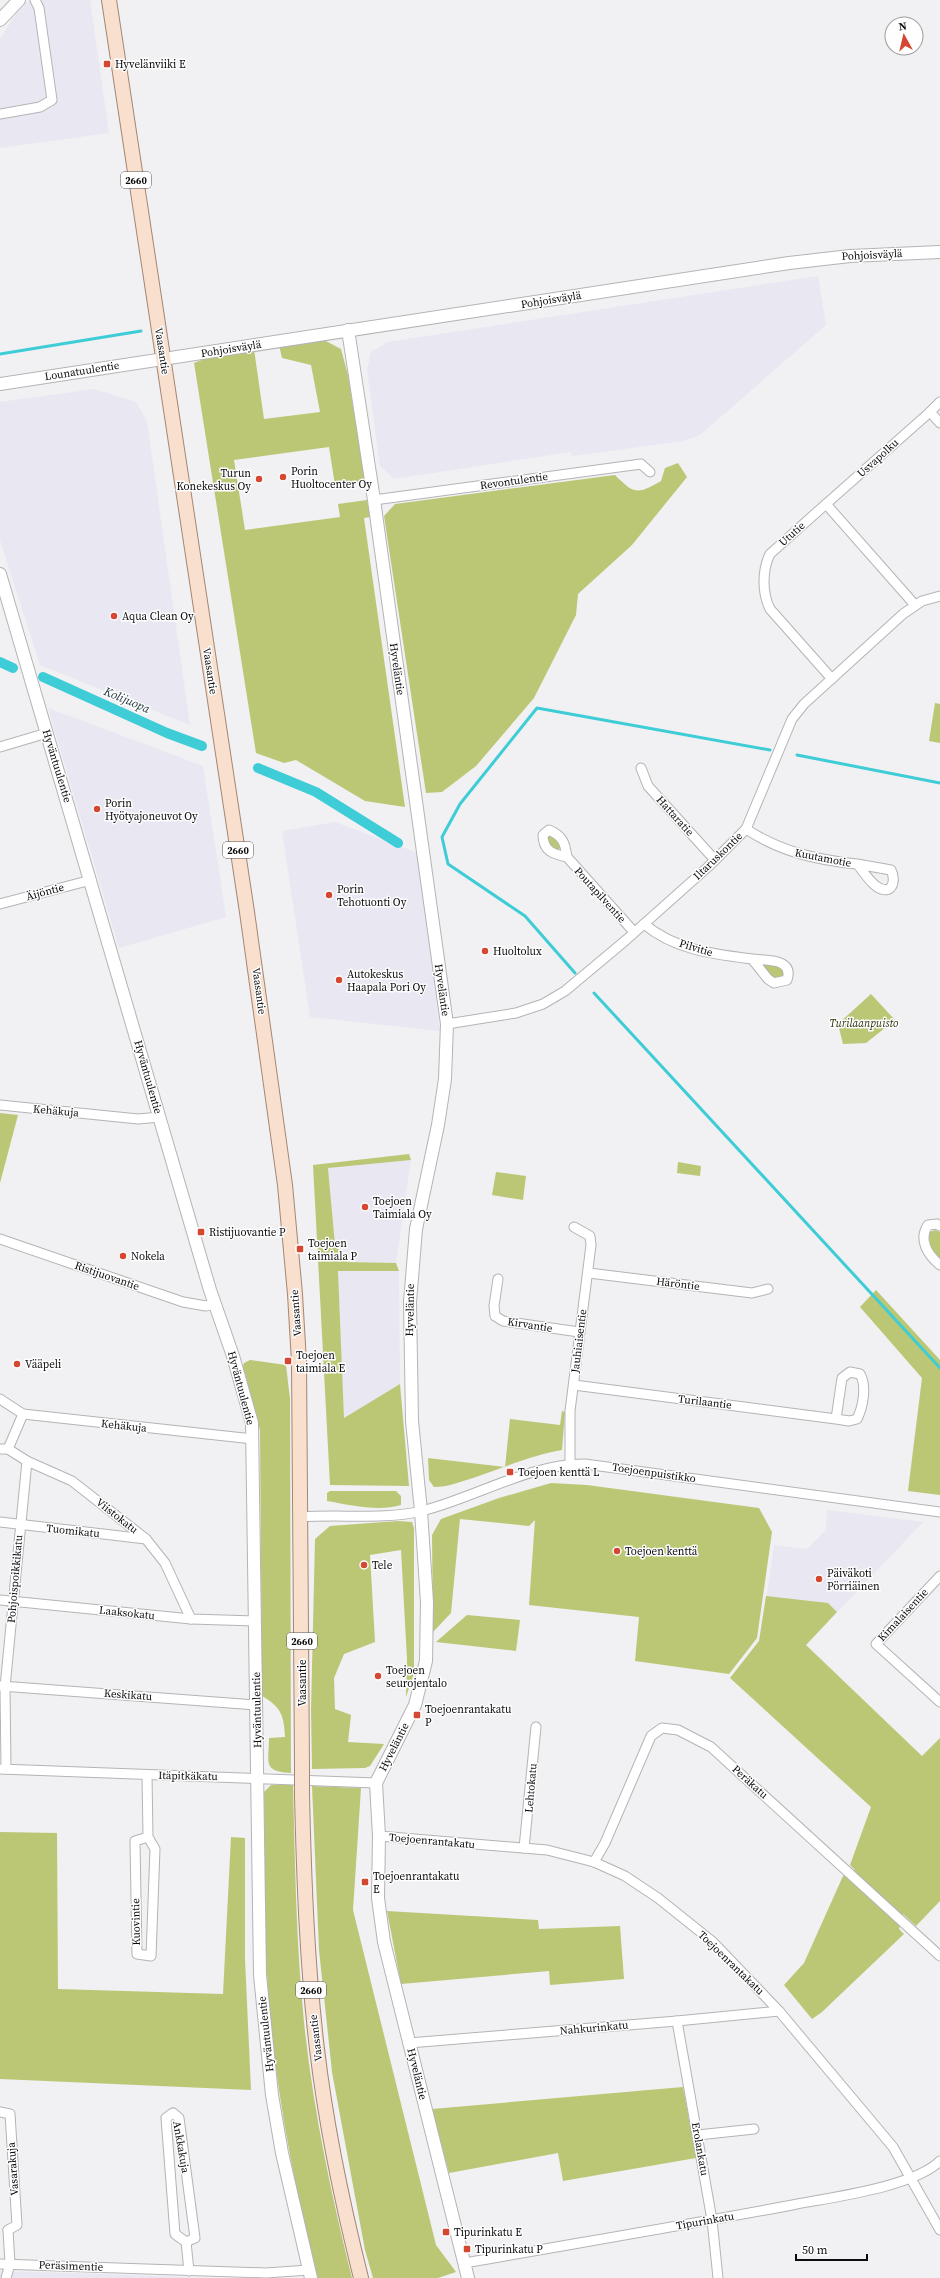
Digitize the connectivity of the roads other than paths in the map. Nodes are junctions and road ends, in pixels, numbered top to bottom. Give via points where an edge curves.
1 (19, 0) edge
2 (35, 0) edge
3 (109, 0) edge
4 (0, 20) edge
5 (0, 114) edge
6 (940, 252) edge
7 (348, 330) junction
8 (163, 359) junction
9 (0, 384) edge
10 (940, 402) edge
11 (930, 412) junction
12 (940, 423) edge
13 (650, 472) dead end
14 (374, 500) junction
15 (826, 504) junction
16 (0, 574) edge
17 (940, 596) edge
18 (915, 605) junction
19 (832, 678) junction
20 (47, 733) junction
21 (0, 747) edge
22 (641, 768) dead end
23 (746, 829) junction
24 (567, 857) dead end
25 (715, 860) junction
26 (857, 864) dead end
27 (91, 880) junction
28 (0, 904) edge
29 (644, 924) junction
30 (634, 932) junction
31 (752, 959) dead end
32 (447, 1024) junction
33 (0, 1105) edge
34 (160, 1117) junction
35 (940, 1226) edge
36 (574, 1227) dead end
37 (0, 1239) edge
38 (940, 1265) edge
39 (589, 1273) junction
40 (498, 1280) dead end
41 (768, 1289) dead end
42 (216, 1304) junction
43 (579, 1332) junction
44 (574, 1385) junction
45 (0, 1399) edge
46 (23, 1414) junction
47 (836, 1419) junction
48 (253, 1439) junction
49 (4, 1449) edge
50 (27, 1462) junction
51 (570, 1464) junction
52 (422, 1511) junction
53 (940, 1512) edge
54 (301, 1517) junction
55 (0, 1522) edge
56 (20, 1525) junction
57 (146, 1539) junction
58 (940, 1576) edge
59 (0, 1600) edge
60 (13, 1602) junction
61 (191, 1619) junction
62 (255, 1621) junction
63 (3, 1686) edge
64 (940, 1702) edge
65 (257, 1705) junction
66 (536, 1727) dead end
67 (3, 1769) edge
68 (147, 1775) junction
69 (257, 1777) junction
70 (376, 1783) junction
71 (379, 1836) junction
72 (148, 1837) junction
73 (524, 1848) junction
74 (594, 1862) junction
75 (940, 1956) edge
76 (779, 2011) junction
77 (677, 2021) junction
78 (409, 2043) junction
79 (0, 2112) edge
80 (754, 2129) dead end
81 (698, 2135) junction
82 (940, 2161) edge
83 (910, 2178) junction
84 (712, 2220) junction
85 (0, 2224) edge
86 (8, 2230) junction
87 (940, 2230) edge
88 (186, 2242) junction
89 (465, 2263) junction
90 (0, 2264) edge
91 (10, 2264) junction
92 (189, 2271) junction
93 (310, 2274) edge
94 (6, 2278) edge
95 (361, 2278) edge
96 (468, 2278) edge
97 (718, 2278) edge

1 - 4 street
2 - 5 street via 39,8 52,100 40,108
3 - 8 main road, Vaasantie / 2660
6 - 7 street, Pohjoisväylä via 850,256 789,263
7 - 8 street, Pohjoisväylä
7 - 14 street, Hyveläntie
8 - 9 street, Lounatuulentie
8 - 54 main road, Vaasantie / 2660 via 277,1120 298,1343
10 - 11 street, Usvapolku
11 - 12 street
11 - 15 street, Usvapolku
13 - 14 street, Revontulentie via 641,464
14 - 32 street, Hyveläntie
15 - 18 street
15 - 19 street, Ututie via 770,554 766,561 764,590 770,609
16 - 20 street, Hyväntuulentie
17 - 18 street
18 - 19 street, Iltaruskontie
19 - 23 street, Iltaruskontie via 792,719
20 - 21 street
20 - 27 street, Hyväntuulentie
22 - 25 street, Hattaratie via 648,786
23 - 25 street, Iltaruskontie
23 - 26 street, Kuutamotie via 797,854
24 - 30 street, Poutapilventie
25 - 29 street, Iltaruskontie
27 - 28 street, Äijöntie
27 - 34 street, Hyväntuulentie
29 - 30 street, Iltaruskontie
29 - 31 street, Pilvitie via 653,932 685,947 708,954
30 - 32 street, Iltaruskontie via 565,991 543,1004 516,1013
32 - 52 street, Hyveläntie via 445,1079 416,1229 411,1272 411,1385 416,1473
33 - 34 street, Kehäkuja via 138,1119
34 - 42 street, Hyväntuulentie
35 - 38 street via 928,1225 923,1233 923,1241 928,1252
36 - 39 street, Jauhiaisentie via 590,1236
37 - 42 street, Ristijuovantie via 183,1302 206,1306
39 - 41 street, Häröntie via 752,1293
39 - 43 street, Jauhiaisentie
40 - 43 street, Kirvantie via 495,1316 503,1321
42 - 48 street, Hyväntuulentie via 244,1392
43 - 44 street, Jauhiaisentie
44 - 47 street, Turilaantie
44 - 51 street, Jauhiaisentie via 569,1431
45 - 46 street, Kehäkuja
46 - 48 street, Kehäkuja
46 - 49 street
47 - 47 street, Turilaantie via 857,1419 864,1382 860,1374 850,1372 842,1378
48 - 62 street, Hyväntuulentie
49 - 50 street, Viistokatu
50 - 56 street, Pohjoispoikkikatu
50 - 57 street, Viistokatu via 72,1481
51 - 52 street, Toejoenpuistikko via 538,1471
51 - 53 street, Toejoenpuistikko via 601,1466
52 - 54 street, Toejoenpuistikko via 383,1515
52 - 70 street, Hyveläntie via 427,1602 426,1661 415,1705
54 - 95 main road, Vaasantie / 2660, bridge via 302,1795 306,1919 317,2050 334,2154
55 - 56 street, Tuomikatu
56 - 57 street, Tuomikatu
56 - 60 street, Pohjoispoikkikatu
57 - 61 street, Viistokatu via 165,1563
58 - 64 street, Kimalaisentie via 876,1644
59 - 60 street, Laaksokatu
60 - 61 street, Laaksokatu
60 - 63 street, Pohjoispoikkikatu
61 - 62 street, Laaksokatu
62 - 65 street, Hyväntuulentie
63 - 65 street, Keskikatu
63 - 67 street, Pohjoispoikkikatu
65 - 69 street, Hyväntuulentie
66 - 73 street, Lehtokatu
67 - 68 street, Itäpitkäkatu
68 - 69 street, Itäpitkäkatu
68 - 72 street, Kuovintie
69 - 70 street, Itäpitkäkatu
69 - 93 street, Hyväntuulentie via 258,1920 264,2027 282,2153
70 - 71 street, Hyveläntie
71 - 73 street, Toejoenrantakatu
71 - 78 street, Hyveläntie via 380,1914 384,1942
72 - 72 street, Kuovintie via 156,1849 151,1956 137,1954 134,1842
73 - 74 street, Toejoenrantakatu via 547,1850
74 - 75 street, Peräkatu via 605,1843 651,1736 662,1728 678,1730 711,1747
74 - 76 street, Toejoenrantakatu via 624,1876 658,1898 713,1942
76 - 77 street, Nahkurinkatu
76 - 83 street, Toejoenrantakatu via 893,2147
77 - 78 street, Nahkurinkatu
77 - 81 street, Erolankatu
78 - 89 street, Hyveläntie
79 - 86 street, Vasarakuja via 10,2114 17,2225
80 - 81 street
81 - 84 street, Erolankatu
82 - 83 street, Tipurinkatu
83 - 84 street, Tipurinkatu via 864,2191
83 - 87 street, Toejoenrantakatu
84 - 89 street, Tipurinkatu
84 - 97 street, Erolankatu
85 - 86 street
86 - 91 street
88 - 88 street, Ankkakuja via 195,2238 179,2118 173,2113 166,2118 175,2234
88 - 92 street
89 - 96 street, Hyveläntie
90 - 91 street, Peräsimentie
91 - 92 street, Peräsimentie
91 - 94 street
92 - 93 street, Peräsimentie

